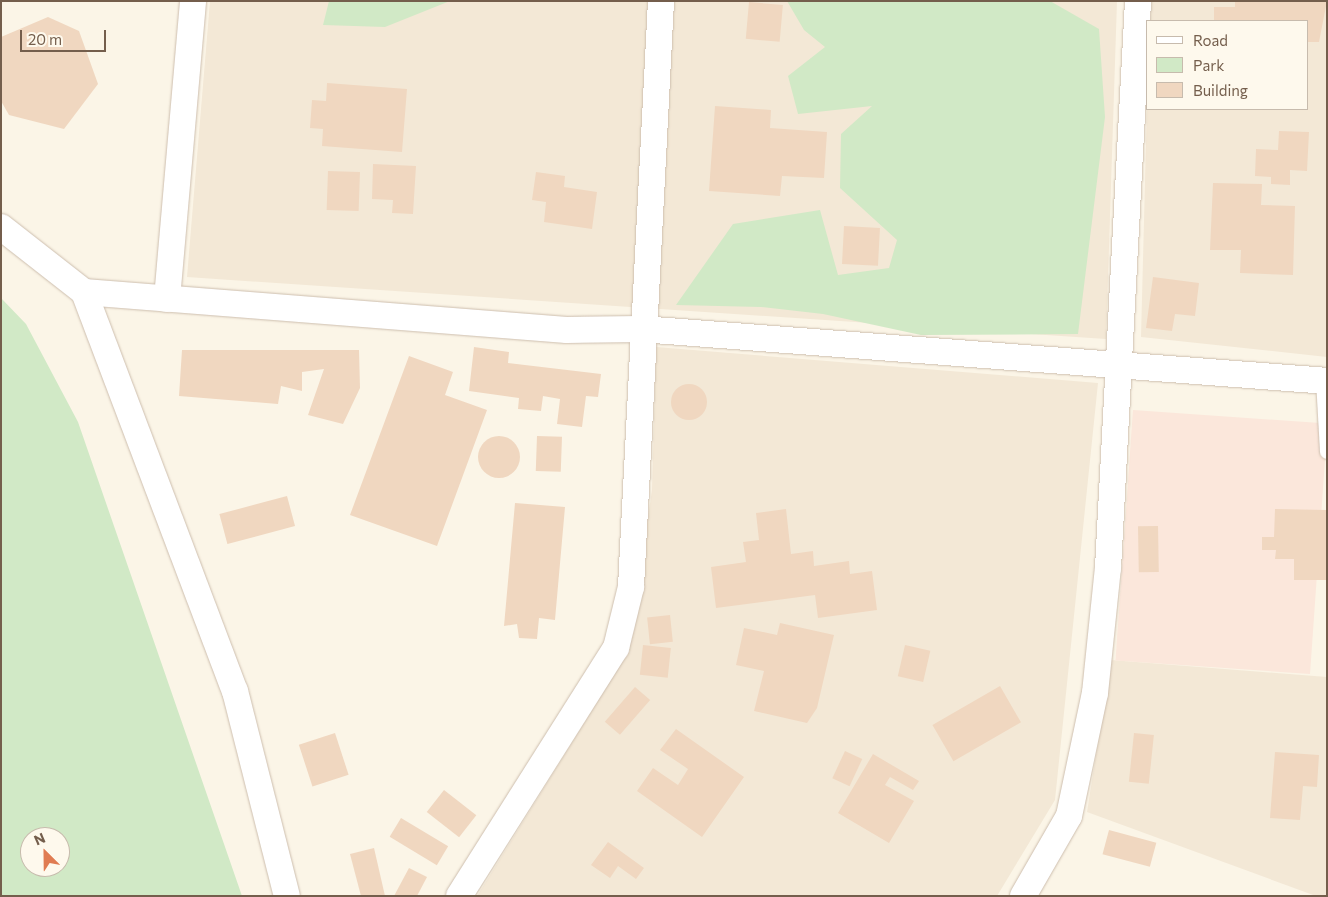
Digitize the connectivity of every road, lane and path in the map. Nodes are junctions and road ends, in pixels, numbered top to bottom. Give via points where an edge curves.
1 (193, 1) edge
2 (661, 1) edge
3 (1138, 1) edge
4 (1, 227) edge
5 (84, 292) junction
6 (167, 299) junction
7 (641, 329) junction
8 (1119, 364) junction
9 (1325, 380) edge
10 (1327, 452) edge
11 (287, 896) edge
12 (459, 896) edge
13 (1023, 896) edge

1 - 6 street
2 - 7 street
3 - 8 street
4 - 5 street
5 - 6 street
5 - 11 street via 235,691
6 - 7 street via 567,330
7 - 8 street
7 - 12 street via 638,522 631,586 616,648
8 - 9 street
8 - 13 street via 1108,568 1095,693 1069,816
9 - 10 lane

